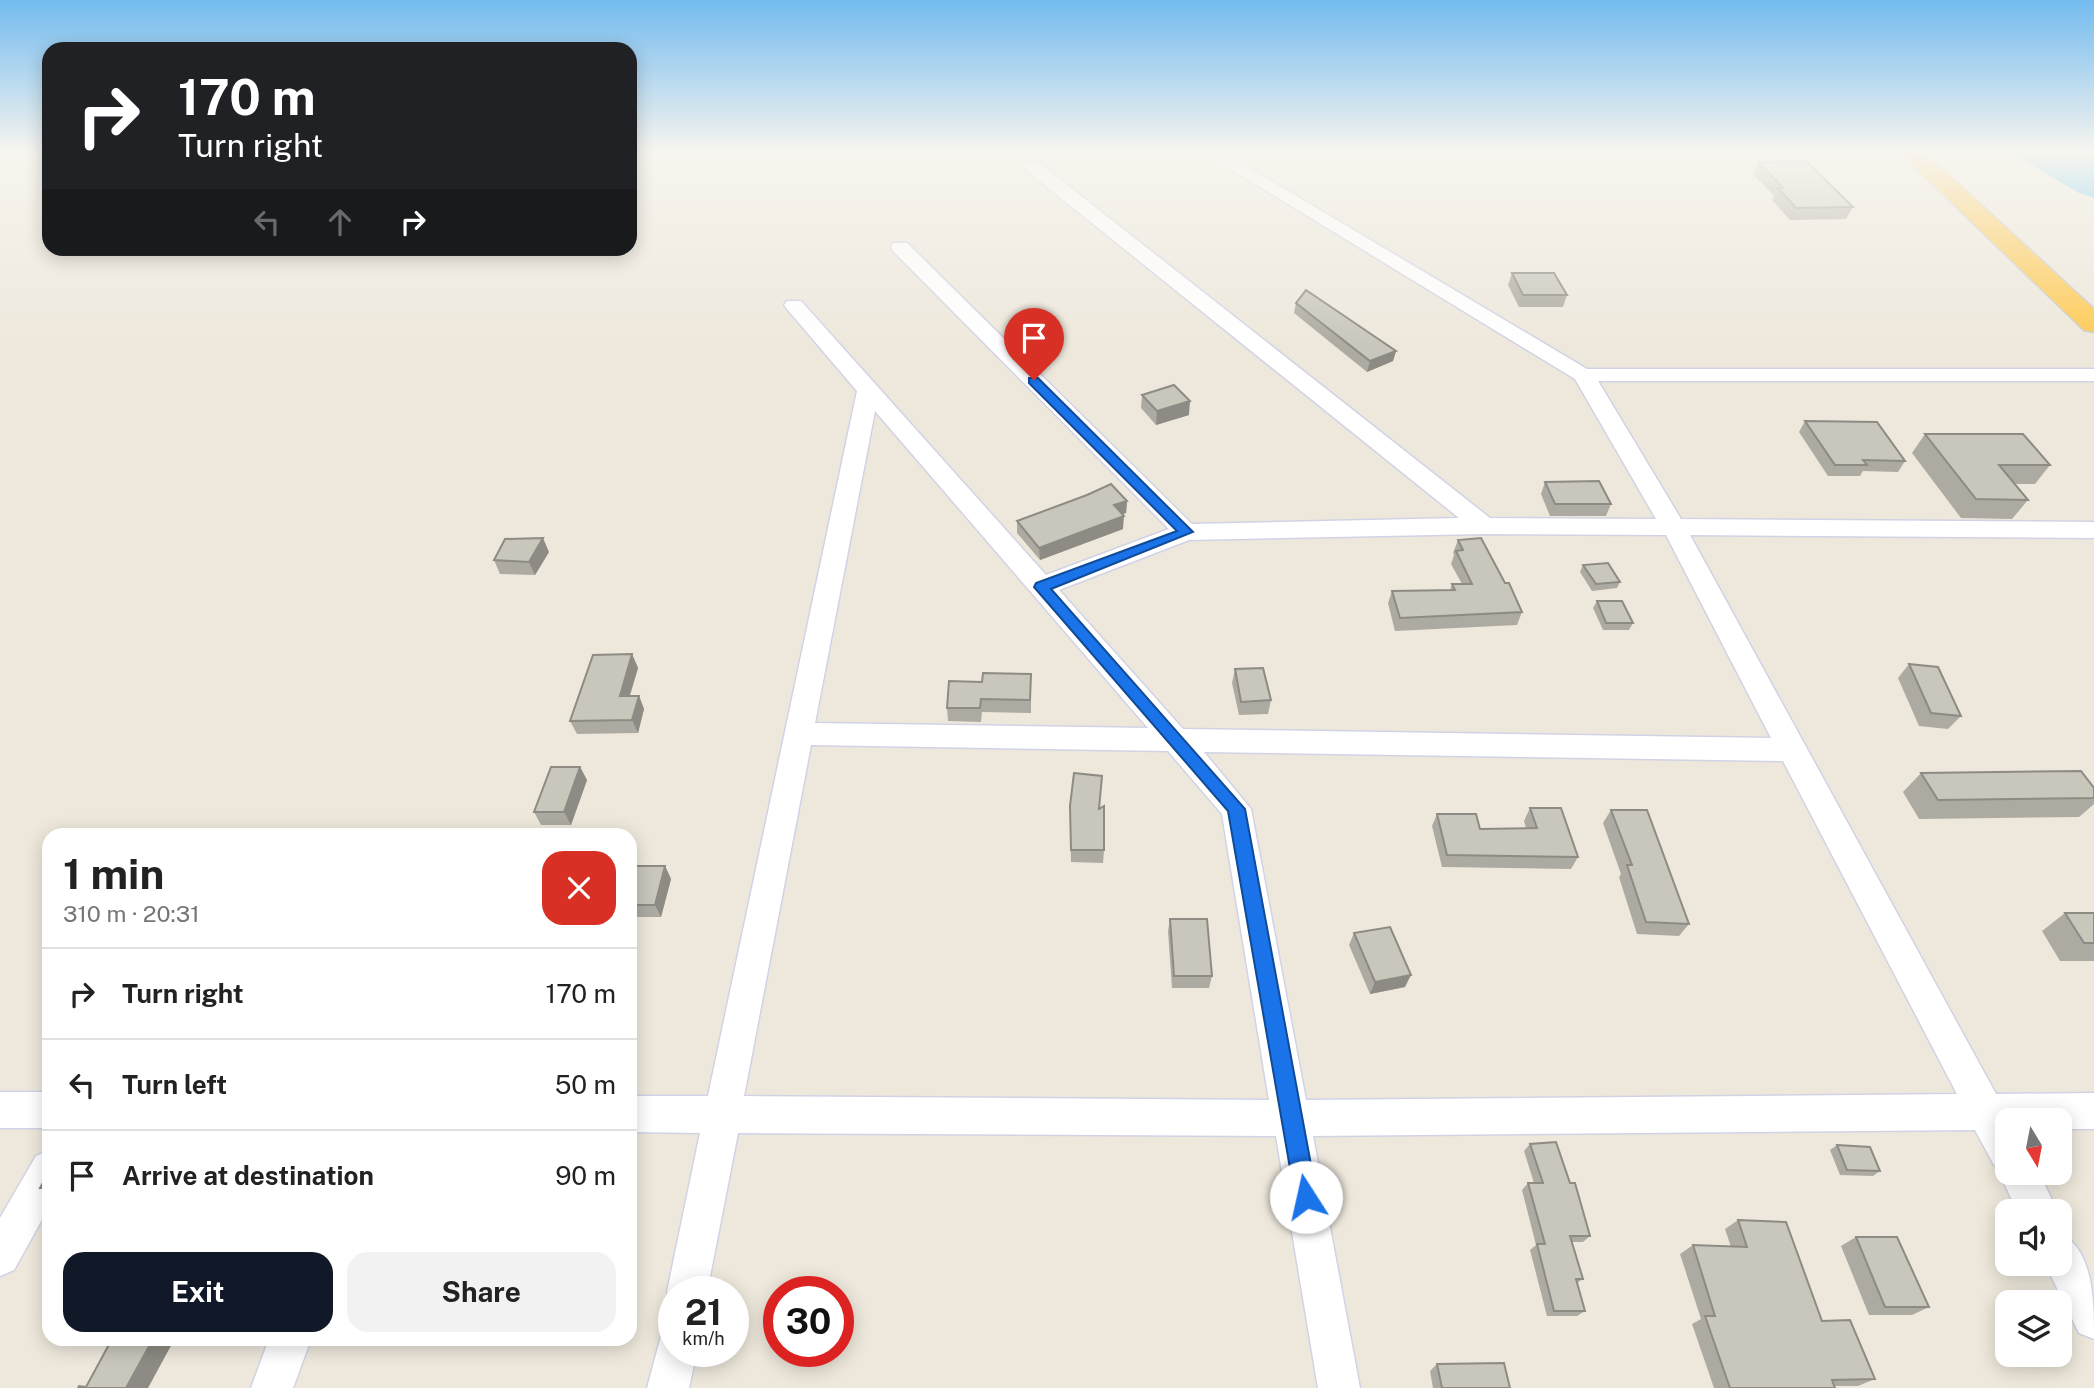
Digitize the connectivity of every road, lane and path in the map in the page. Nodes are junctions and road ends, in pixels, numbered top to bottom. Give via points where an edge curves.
1 (1094, 216) edge
2 (1317, 216) edge
3 (1978, 216) edge
4 (900, 247) dead end
5 (794, 305) dead end
6 (2094, 324) edge
7 (1583, 375) junction
8 (2094, 375) edge
9 (868, 390) junction
10 (1484, 526) junction
11 (1674, 528) junction
12 (2094, 530) edge
13 (1186, 532) junction
14 (1041, 587) junction
15 (800, 734) junction
16 (1175, 740) junction
17 (1792, 750) junction
18 (0, 1110) edge
19 (42, 1110) edge
20 (2094, 1111) edge
21 (1986, 1112) junction
22 (637, 1114) edge
23 (723, 1114) junction
24 (1292, 1118) junction
25 (1995, 1129) edge
26 (42, 1181) edge
27 (0, 1256) edge
28 (690, 1276) edge
29 (2072, 1276) edge
30 (2094, 1318) edge
31 (287, 1346) edge
32 (673, 1367) edge
33 (272, 1388) edge
34 (668, 1388) edge
35 (1339, 1388) edge

1 - 10 street
2 - 7 street
3 - 6 highway
4 - 13 street
5 - 9 street
7 - 8 street
7 - 11 street
9 - 14 street
9 - 15 street
10 - 11 street
10 - 13 street
11 - 12 street
11 - 17 street
13 - 14 street
14 - 16 street
15 - 16 street
15 - 23 street
16 - 17 street
16 - 24 street via 1236,809
17 - 21 street
18 - 19 street
20 - 21 street
21 - 24 street
21 - 25 street
22 - 23 street
23 - 24 street
23 - 28 street
24 - 35 street
26 - 27 street
29 - 30 street
31 - 33 street
32 - 34 street

